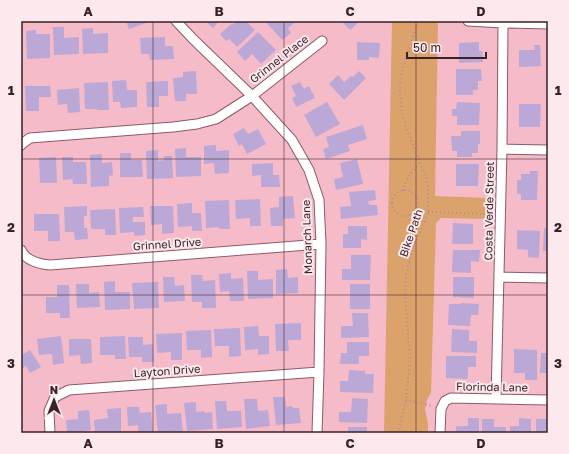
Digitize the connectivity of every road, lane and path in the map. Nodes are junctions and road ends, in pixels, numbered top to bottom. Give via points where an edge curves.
1 (176, 21) edge
2 (418, 21) edge
3 (468, 21) edge
4 (502, 23) junction
5 (548, 24) edge
6 (322, 41) dead end
7 (252, 96) junction
8 (21, 145) edge
9 (502, 149) junction
10 (548, 150) edge
11 (420, 162) junction
12 (403, 191) junction
13 (428, 212) junction
14 (413, 213) junction
15 (500, 214) junction
16 (424, 224) junction
17 (321, 244) junction
18 (21, 250) edge
19 (499, 277) junction
20 (548, 278) edge
21 (319, 372) junction
22 (496, 399) junction
23 (406, 400) junction
24 (548, 400) edge
25 (441, 409) junction
26 (50, 433) edge
27 (317, 433) edge
28 (398, 433) edge
29 (440, 433) edge

1 - 7 street, Monarch Lane
2 - 11 path, Bike Path via 401,74 400,91 406,128
3 - 4 street
4 - 5 street
4 - 9 street, Costa Verde Street
6 - 7 street, Grinnel Place
7 - 8 street via 216,119 197,124 30,138
7 - 17 street, Monarch Lane via 292,140 308,170 319,200
9 - 10 street
9 - 15 street, Costa Verde Street
11 - 12 path via 405,182
11 - 13 path, Bike Path via 428,189
12 - 14 path via 410,192 416,197 418,205
12 - 14 path via 395,195 393,208 403,216
13 - 15 path
13 - 16 path, Bike Path
14 - 16 path
15 - 19 street, Costa Verde Street
16 - 23 path, Bike Path via 414,244 406,275 410,359
17 - 18 street, Grinnel Drive via 50,265 30,260
17 - 21 street, Monarch Lane
19 - 20 street
19 - 22 street, Costa Verde Street
21 - 26 street, Layton Drive via 69,390 55,397 49,411
21 - 27 street, Monarch Lane
22 - 24 street, Florinda Lane
22 - 25 street, Florinda Lane via 451,398 445,401
23 - 25 path
23 - 28 path, Bike Path
25 - 29 street

